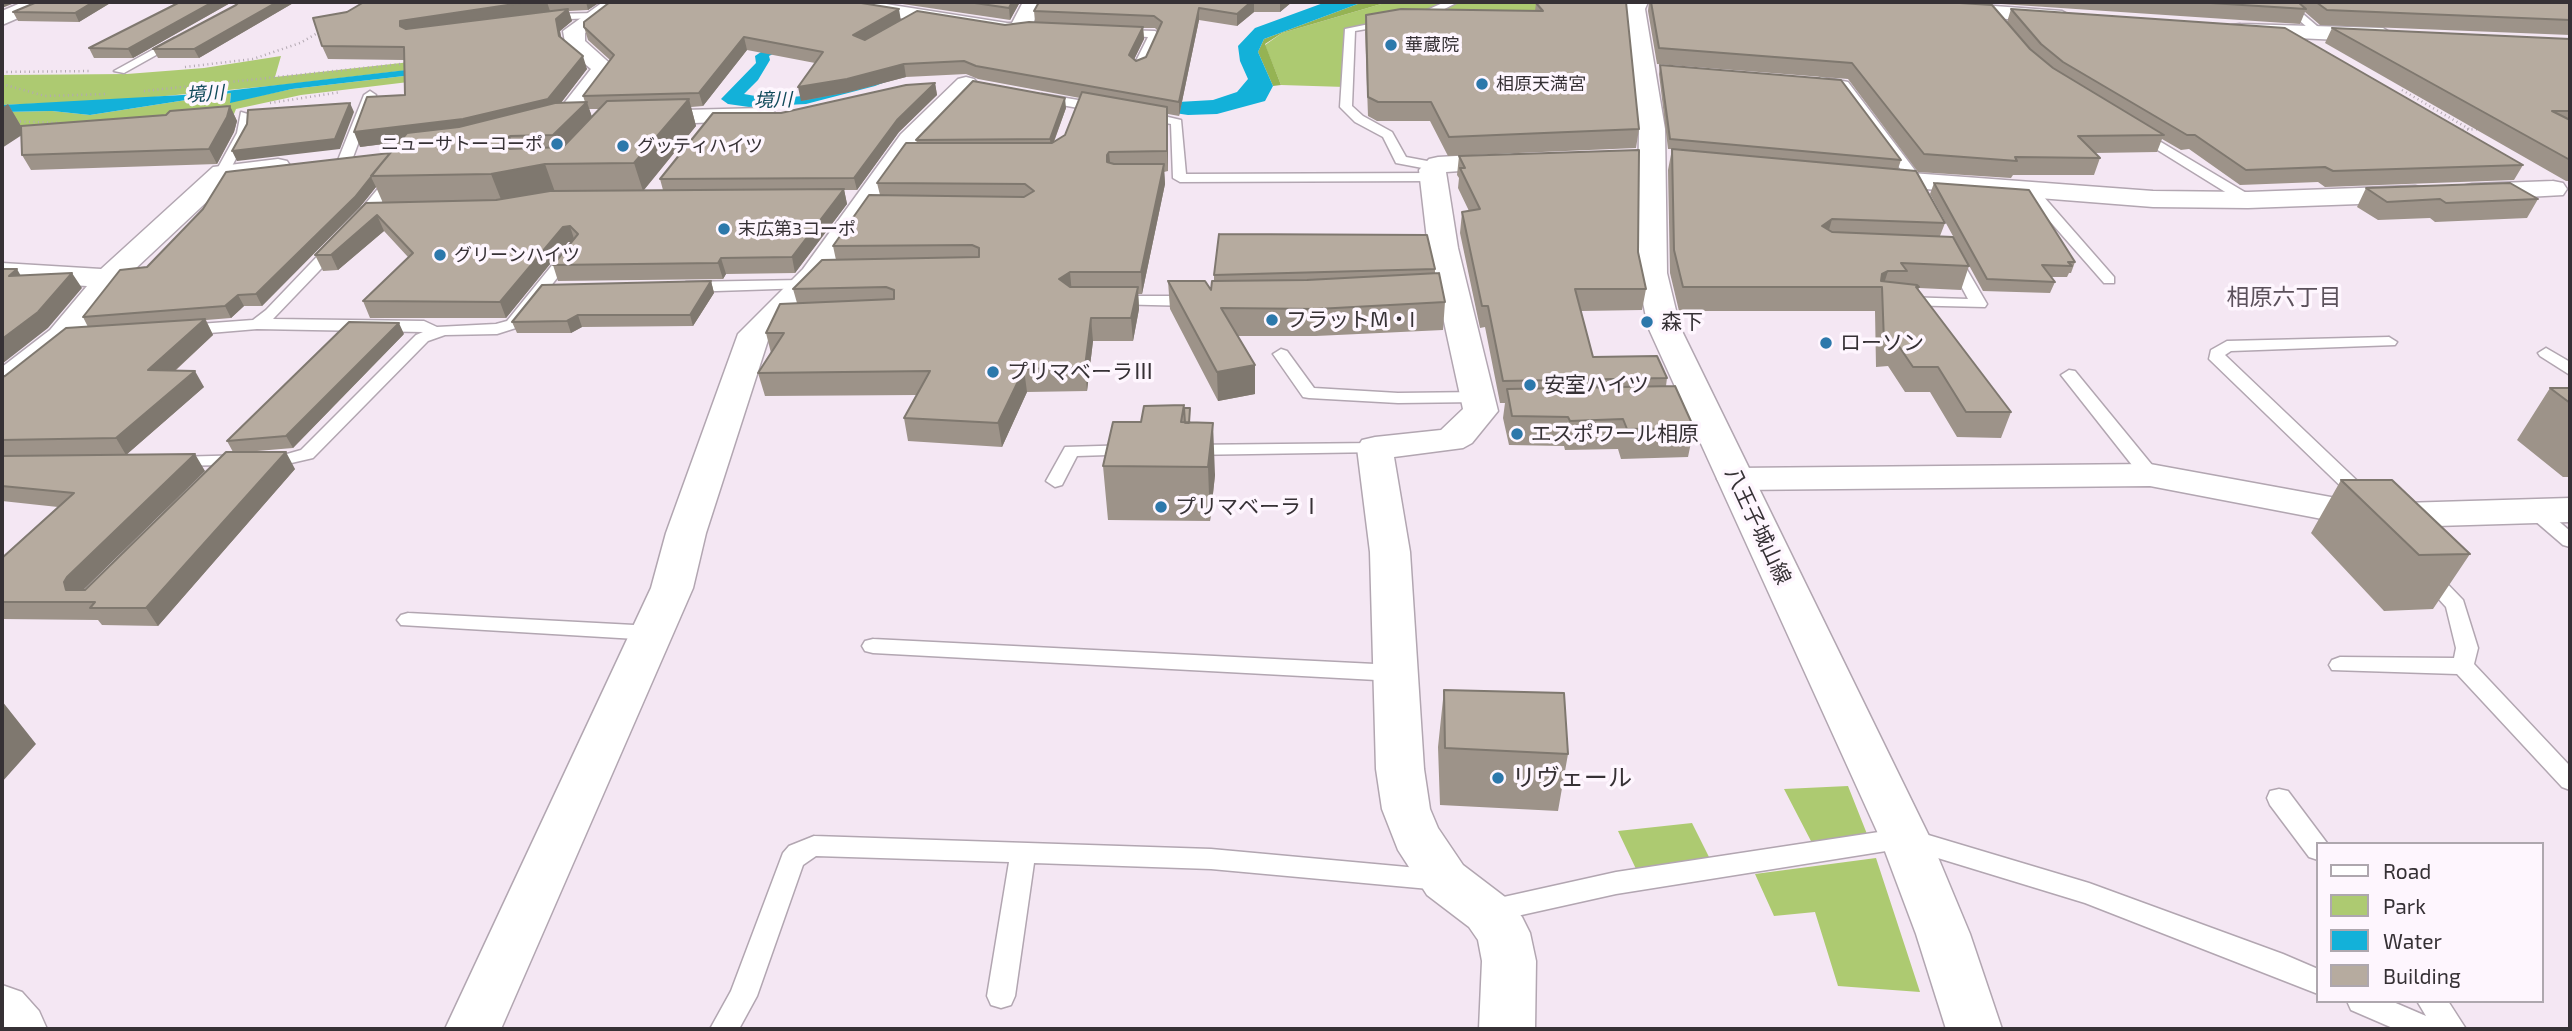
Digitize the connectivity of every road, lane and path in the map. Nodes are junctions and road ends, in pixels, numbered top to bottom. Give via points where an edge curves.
1 (39, 2) edge
2 (616, 2) edge
3 (835, 2) edge
4 (1033, 2) edge
5 (1453, 2) edge
6 (1638, 2) edge
7 (1858, 2) edge
8 (2283, 2) edge
9 (1894, 4) edge
10 (1990, 12) junction
11 (594, 15) junction
12 (2, 19) edge
13 (532, 19) edge
14 (2083, 19) edge
15 (331, 27) edge
16 (2005, 29) edge
17 (2222, 30) edge
18 (1101, 32) edge
19 (2284, 32) junction
20 (2319, 32) junction
21 (188, 34) edge
22 (2402, 36) edge
23 (2330, 59) edge
24 (412, 63) edge
25 (1138, 69) edge
26 (120, 71) junction
27 (2, 72) edge
28 (1811, 80) edge
29 (2, 84) edge
30 (959, 85) dead end
31 (2402, 90) dead end
32 (137, 92) dead end
33 (341, 92) dead end
34 (2416, 92) edge
35 (110, 93) dead end
36 (1023, 94) edge
37 (370, 95) edge
38 (264, 105) dead end
39 (791, 113) edge
40 (245, 115) edge
41 (2, 121) edge
42 (2122, 123) edge
43 (66, 124) edge
44 (2481, 129) junction
45 (2492, 129) edge
46 (2450, 130) edge
47 (2471, 130) junction
48 (381, 157) junction
49 (1545, 160) edge
50 (2517, 168) edge
51 (1433, 171) junction
52 (222, 173) junction
53 (1845, 176) edge
54 (2031, 191) junction
55 (2562, 193) edge
56 (1919, 194) junction
57 (2248, 200) junction
58 (573, 248) edge
59 (1945, 249) edge
60 (2, 272) edge
61 (108, 278) junction
62 (2109, 280) dead end
63 (665, 287) edge
64 (569, 288) edge
65 (542, 289) junction
66 (800, 295) junction
67 (1100, 301) edge
68 (1210, 301) edge
69 (1882, 302) edge
70 (257, 324) junction
71 (170, 331) edge
72 (435, 332) junction
73 (88, 335) edge
74 (61, 337) junction
75 (2389, 342) dead end
76 (2546, 353) dead end
77 (1281, 354) dead end
78 (2570, 370) edge
79 (2069, 375) dead end
80 (2, 383) edge
81 (1485, 406) junction
82 (1375, 447) junction
83 (229, 461) junction
84 (162, 462) edge
85 (2150, 475) junction
86 (1736, 479) junction
87 (210, 480) edge
88 (1055, 481) dead end
89 (2552, 510) edge
90 (2380, 523) junction
91 (2570, 541) edge
92 (2407, 556) edge
93 (408, 620) dead end
94 (653, 633) junction
95 (873, 646) dead end
96 (2340, 665) dead end
97 (2463, 666) junction
98 (1395, 673) junction
99 (2570, 781) edge
100 (2279, 798) dead end
101 (1905, 838) junction
102 (2316, 847) edge
103 (1023, 854) junction
104 (1445, 880) junction
105 (1487, 912) junction
106 (2316, 981) edge
107 (1001, 996) dead end
108 (2365, 1003) edge
109 (2432, 1003) edge
110 (2, 1010) edge
111 (2419, 1028) edge
112 (19, 1029) edge
113 (473, 1029) edge
114 (724, 1029) edge
115 (1507, 1029) edge
116 (1974, 1029) edge
117 (2452, 1029) edge

1 - 12 street
2 - 11 street
3 - 4 street via 916,20 1027,29
5 - 51 lane via 1421,17 1350,29 1346,107 1359,119 1381,128 1401,160
6 - 86 street, 八王子城山線 via 1635,9 1649,69 1655,297 1695,409
7 - 9 street
8 - 20 lane
9 - 10 street
10 - 14 street
10 - 16 lane
11 - 13 lane
11 - 39 street via 574,31 576,45 598,61 604,68 602,74 550,122 710,121
15 - 26 path via 300,43 246,60
17 - 19 street
18 - 25 lane via 1155,34
19 - 20 street
19 - 23 street
20 - 22 street
21 - 26 lane
24 - 32 path
26 - 27 path
28 - 56 lane via 1844,84 1879,129
29 - 35 path via 45,96
30 - 66 street
31 - 47 path
33 - 38 path
34 - 44 path
36 - 51 lane via 1075,110 1176,121 1173,178
37 - 48 lane
40 - 52 lane via 243,133
41 - 43 path
42 - 57 lane
44 - 45 path
44 - 47 path
46 - 47 path
48 - 52 street
48 - 70 lane via 374,212
49 - 51 street
50 - 55 street
51 - 81 street via 1449,293
52 - 61 street
53 - 56 street
54 - 56 street
54 - 57 street
54 - 62 lane
55 - 57 street
58 - 65 lane
59 - 69 lane via 1979,304
60 - 61 street
61 - 74 street
63 - 66 lane
64 - 65 lane
65 - 72 lane via 506,328
66 - 94 street via 754,334 686,533 672,588
67 - 68 lane
70 - 71 lane
70 - 72 lane via 424,326
72 - 83 lane via 422,338 307,454
73 - 74 lane
74 - 80 street
75 - 90 lane via 2227,346 2217,353 2217,359
76 - 78 lane
77 - 81 lane via 1310,393
79 - 85 lane
81 - 82 street via 1450,440
82 - 88 lane via 1071,451
82 - 98 street via 1390,552
83 - 84 lane
83 - 87 lane
85 - 86 street
85 - 90 street
86 - 101 street, 八王子城山線
89 - 90 street
89 - 91 lane
92 - 97 lane via 2456,605 2467,648
93 - 94 lane
94 - 113 street via 632,669
95 - 98 lane
96 - 97 lane
97 - 99 lane
98 - 104 street via 1406,809 1416,836
100 - 102 lane
101 - 105 lane via 1616,883
101 - 106 lane via 2089,894
101 - 116 street, 八王子城山線
103 - 104 lane via 1211,859
103 - 107 lane
103 - 114 lane via 805,848 792,860 743,996
104 - 105 street
105 - 115 street via 1503,933 1509,961
108 - 111 lane
109 - 117 lane
110 - 112 street

